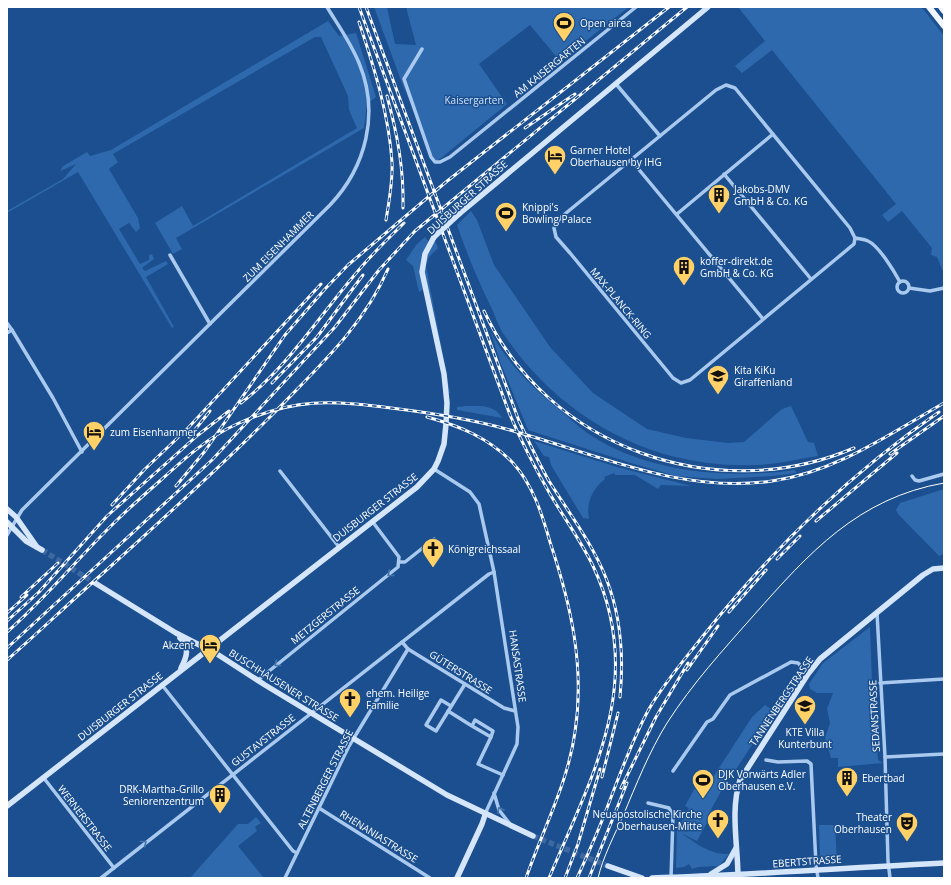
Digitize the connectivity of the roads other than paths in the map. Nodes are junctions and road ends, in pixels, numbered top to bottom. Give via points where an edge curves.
1 (327, 7) edge
2 (636, 7) edge
3 (708, 7) edge
4 (929, 7) edge
5 (941, 7) edge
6 (944, 11) edge
7 (944, 26) edge
8 (422, 49) dead end
9 (616, 84) junction
10 (773, 134) junction
11 (660, 136) junction
12 (631, 160) junction
13 (724, 174) junction
14 (677, 214) junction
15 (855, 238) junction
16 (170, 255) dead end
17 (811, 279) junction
18 (900, 282) junction
19 (909, 288) junction
20 (944, 288) edge
21 (764, 319) junction
22 (7, 323) edge
23 (210, 324) junction
24 (12, 330) junction
25 (7, 333) edge
26 (82, 452) junction
27 (434, 469) junction
28 (280, 471) dead end
29 (944, 474) edge
30 (912, 476) dead end
31 (7, 509) edge
32 (16, 517) junction
33 (372, 521) junction
34 (8, 524) edge
35 (7, 535) edge
36 (434, 539) dead end
37 (339, 547) junction
38 (400, 562) junction
39 (944, 568) edge
40 (494, 572) junction
41 (95, 582) tunnel mouth
42 (877, 613) junction
43 (176, 633) junction
44 (402, 642) junction
45 (206, 649) junction
46 (408, 649) junction
47 (179, 671) junction
48 (808, 674) junction
49 (944, 679) edge
50 (258, 680) junction
51 (880, 683) junction
52 (465, 684) junction
53 (162, 685) junction
54 (451, 706) junction
55 (448, 711) junction
56 (515, 711) junction
57 (311, 713) junction
58 (472, 726) junction
59 (490, 737) junction
60 (353, 739) junction
61 (944, 754) edge
62 (885, 757) junction
63 (766, 760) dead end
64 (673, 771) dead end
65 (232, 774) junction
66 (503, 775) junction
67 (43, 778) junction
68 (494, 793) junction
69 (648, 803) dead end
70 (7, 806) edge
71 (319, 808) junction
72 (484, 814) junction
73 (510, 824) junction
74 (533, 836) tunnel mouth
75 (736, 847) junction
76 (297, 854) junction
77 (944, 863) edge
78 (889, 864) junction
79 (608, 866) tunnel mouth
80 (114, 868) junction
81 (818, 869) junction
82 (764, 874) junction
83 (709, 875) junction
84 (672, 877) edge
85 (738, 877) edge
86 (101, 878) edge
87 (286, 878) edge
88 (430, 878) edge
89 (457, 878) edge
90 (642, 878) edge
91 (652, 878) edge
92 (756, 878) edge
93 (818, 878) edge
94 (890, 878) edge

1 - 23 street, ZUM EISENHAMMER via 353,52 366,84 369,119 361,158 338,197
2 - 8 street, AM KAISERGARTEN via 450,157 440,162 435,162 431,156 404,80
3 - 9 main road, DUISBURGER STRASSE
4 - 7 main road
5 - 6 main road
9 - 11 street
9 - 27 main road, DUISBURGER STRASSE, bridge via 434,236 425,254 422,272 441,358 447,403 444,444
10 - 11 street, MAX-PLANCK-RING via 735,88 726,85 717,88
10 - 13 street
10 - 15 street, MAX-PLANCK-RING via 850,228
11 - 12 street, MAX-PLANCK-RING
12 - 14 street
12 - 21 street, MAX-PLANCK-RING via 560,218 554,231 556,237 673,378 681,383 690,380
13 - 14 street
13 - 17 street
14 - 21 street
15 - 17 street, MAX-PLANCK-RING via 851,247
15 - 18 street via 872,244
16 - 23 street
17 - 21 street, MAX-PLANCK-RING
18 - 19 street via 907,282
18 - 19 street via 897,287 900,292 906,293
19 - 20 street via 930,292
22 - 24 street
23 - 26 street, ZUM EISENHAMMER
24 - 25 street
24 - 26 street
26 - 32 street, ZUM EISENHAMMER
27 - 33 main road, DUISBURGER STRASSE via 417,487
27 - 40 street, HANSASTRASSE via 470,492 477,500
28 - 37 street
29 - 30 street via 919,481 914,480
31 - 32 main road
32 - 34 street, ZUM EISENHAMMER
32 - 34 main road via 40,548 19,536
33 - 37 main road, DUISBURGER STRASSE
33 - 38 street via 398,555
34 - 35 street
36 - 38 street, METZGERSTRASSE via 404,562
37 - 45 main road, DUISBURGER STRASSE
38 -> 50 street, METZGERSTRASSE via 397,569
39 - 42 main road, TANNENBERGSTRASSE via 933,569 923,575
40 - 44 street, GUSTAVSTRASSE
40 - 56 street, HANSASTRASSE
41 - 43 main road, BUSCHHAUSENER STRASSE
42 - 48 main road, TANNENBERGSTRASSE via 820,659
42 - 51 street, SEDANSTRASSE
43 - 45 main road, BUSCHHAUSENER STRASSE
43 - 47 main road via 185,643 187,650 186,660
44 - 46 street, GÜTERSTRASSE
44 - 57 street, GUSTAVSTRASSE
45 - 47 main road, DUISBURGER STRASSE
45 - 50 main road, BUSCHHAUSENER STRASSE
46 - 52 street, GÜTERSTRASSE
46 - 60 street, ALTENBERGER STRASSE
47 - 53 main road, DUISBURGER STRASSE
48 - 64 street via 798,663 791,662 730,695 713,719 707,722
48 - 75 main road, TANNENBERGSTRASSE via 742,776 735,800
49 - 51 street
50 - 57 main road, BUSCHHAUSENER STRASSE
51 - 62 street, SEDANSTRASSE
52 - 54 street
52 - 56 street, GÜTERSTRASSE via 504,708
53 - 65 street
53 - 67 main road, DUISBURGER STRASSE
54 - 55 street
54 - 55 street via 441,700 426,725 436,732
55 - 58 street
56 - 66 street, HANSASTRASSE via 518,738
57 - 60 main road, BUSCHHAUSENER STRASSE
57 - 65 street, GUSTAVSTRASSE
58 - 59 street
58 - 59 street via 475,720 493,731
59 - 66 street via 478,764
60 - 71 street, ALTENBERGER STRASSE
60 - 72 main road, BUSCHHAUSENER STRASSE
61 - 62 street
62 - 78 street, SEDANSTRASSE
63 - 81 street via 810,762
65 - 76 street
80 -> 65 street, GUSTAVSTRASSE
66 - 68 street, HANSASTRASSE
67 - 70 main road, DUISBURGER STRASSE
67 - 80 street, WERNERSTRASSE
68 - 72 street, HANSASTRASSE
73 -> 68 street via 499,810
69 - 84 street via 669,808 674,815
71 - 76 street, ALTENBERGER STRASSE
71 - 88 street, RHENANIASTRASSE
72 - 73 main road
72 - 89 main road, HANSASTRASSE via 482,824
73 - 74 main road
75 - 83 main road via 727,864
75 - 85 main road, TANNENBERGSTRASSE
76 - 87 street, ALTENBERGER STRASSE
77 - 78 main road, EBERTSTRASSE
78 - 81 main road, EBERTSTRASSE
78 - 94 street
79 - 90 main road
80 - 86 street, GUSTAVSTRASSE
81 - 82 main road, EBERTSTRASSE
81 - 93 street
82 - 85 main road, EBERTSTRASSE
82 - 92 main road
83 - 84 main road, EBERTSTRASSE
83 - 85 main road, EBERTSTRASSE
84 - 91 main road, EBERTSTRASSE

